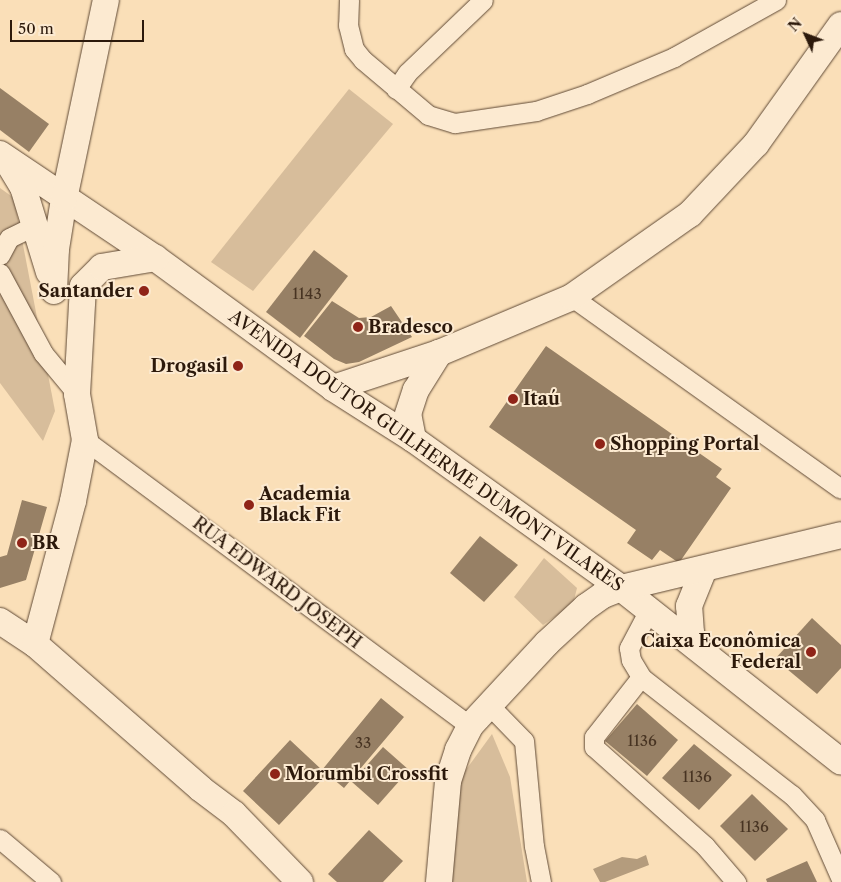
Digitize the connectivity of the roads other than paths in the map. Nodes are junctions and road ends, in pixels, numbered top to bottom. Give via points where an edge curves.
1 (106, 0) edge
2 (348, 0) edge
3 (483, 0) edge
4 (776, 0) edge
5 (841, 25) edge
6 (396, 89) junction
7 (3, 157) edge
8 (64, 199) junction
9 (36, 225) junction
10 (0, 255) edge
11 (155, 258) junction
12 (0, 273) edge
13 (54, 291) junction
14 (572, 297) junction
15 (77, 349) junction
16 (439, 352) junction
17 (333, 388) junction
18 (76, 394) junction
19 (413, 439) junction
20 (85, 440) junction
21 (841, 489) edge
22 (841, 536) edge
23 (585, 562) junction
24 (704, 569) junction
25 (660, 580) junction
26 (622, 588) junction
27 (649, 610) junction
28 (0, 620) edge
29 (34, 644) junction
30 (695, 646) junction
31 (641, 677) junction
32 (489, 705) junction
33 (470, 726) junction
34 (841, 762) edge
35 (200, 789) junction
36 (0, 840) edge
37 (841, 879) edge
38 (48, 881) edge
39 (281, 882) edge
40 (300, 882) edge
41 (439, 882) edge
42 (542, 882) edge
43 (736, 882) edge

1 - 8 main road
2 - 6 street via 348,25 354,49
3 - 6 street via 408,73
4 - 6 street via 674,57 610,85 536,111 456,123 428,115
5 - 14 main road via 756,144 720,185 690,214
7 - 8 main road, AVENIDA DOUTOR GUILHERME DUMONT VILARES
7 - 9 main road via 23,186
8 - 11 main road, AVENIDA DOUTOR GUILHERME DUMONT VILARES
8 - 13 main road via 56,249
9 - 10 street via 9,238
9 - 13 main road
11 - 15 main road via 115,262 92,273 83,286
11 - 17 main road, AVENIDA DOUTOR GUILHERME DUMONT VILARES
12 - 18 street via 44,353
13 - 15 main road
14 - 16 main road
14 - 21 street
15 - 18 main road
16 - 17 main road
16 - 19 main road via 416,390 408,414
17 - 19 main road, AVENIDA DOUTOR GUILHERME DUMONT VILARES
18 - 20 main road
19 - 23 main road, AVENIDA DOUTOR GUILHERME DUMONT VILARES
20 - 29 main road via 74,502
20 - 33 street, RUA EDWARD JOSEPH
22 - 24 main road
23 - 25 main road via 622,574
23 - 26 main road, AVENIDA DOUTOR GUILHERME DUMONT VILARES
24 - 25 main road
24 - 30 main road via 689,606
25 - 26 main road
26 - 27 main road, AVENIDA DOUTOR GUILHERME DUMONT VILARES
26 - 32 main road via 603,595 586,607
27 - 30 main road, AVENIDA DOUTOR GUILHERME DUMONT VILARES
27 - 31 street via 629,648 631,660
28 - 29 main road
29 - 35 main road
30 - 34 main road, AVENIDA DOUTOR GUILHERME DUMONT VILARES
31 - 37 street via 792,795 815,820
31 - 43 street via 594,737 594,747 705,846
32 - 33 main road
32 - 42 street via 524,741 535,856
33 - 41 main road via 448,781
35 - 39 main road via 226,826
35 - 40 main road via 234,814
36 - 38 street

